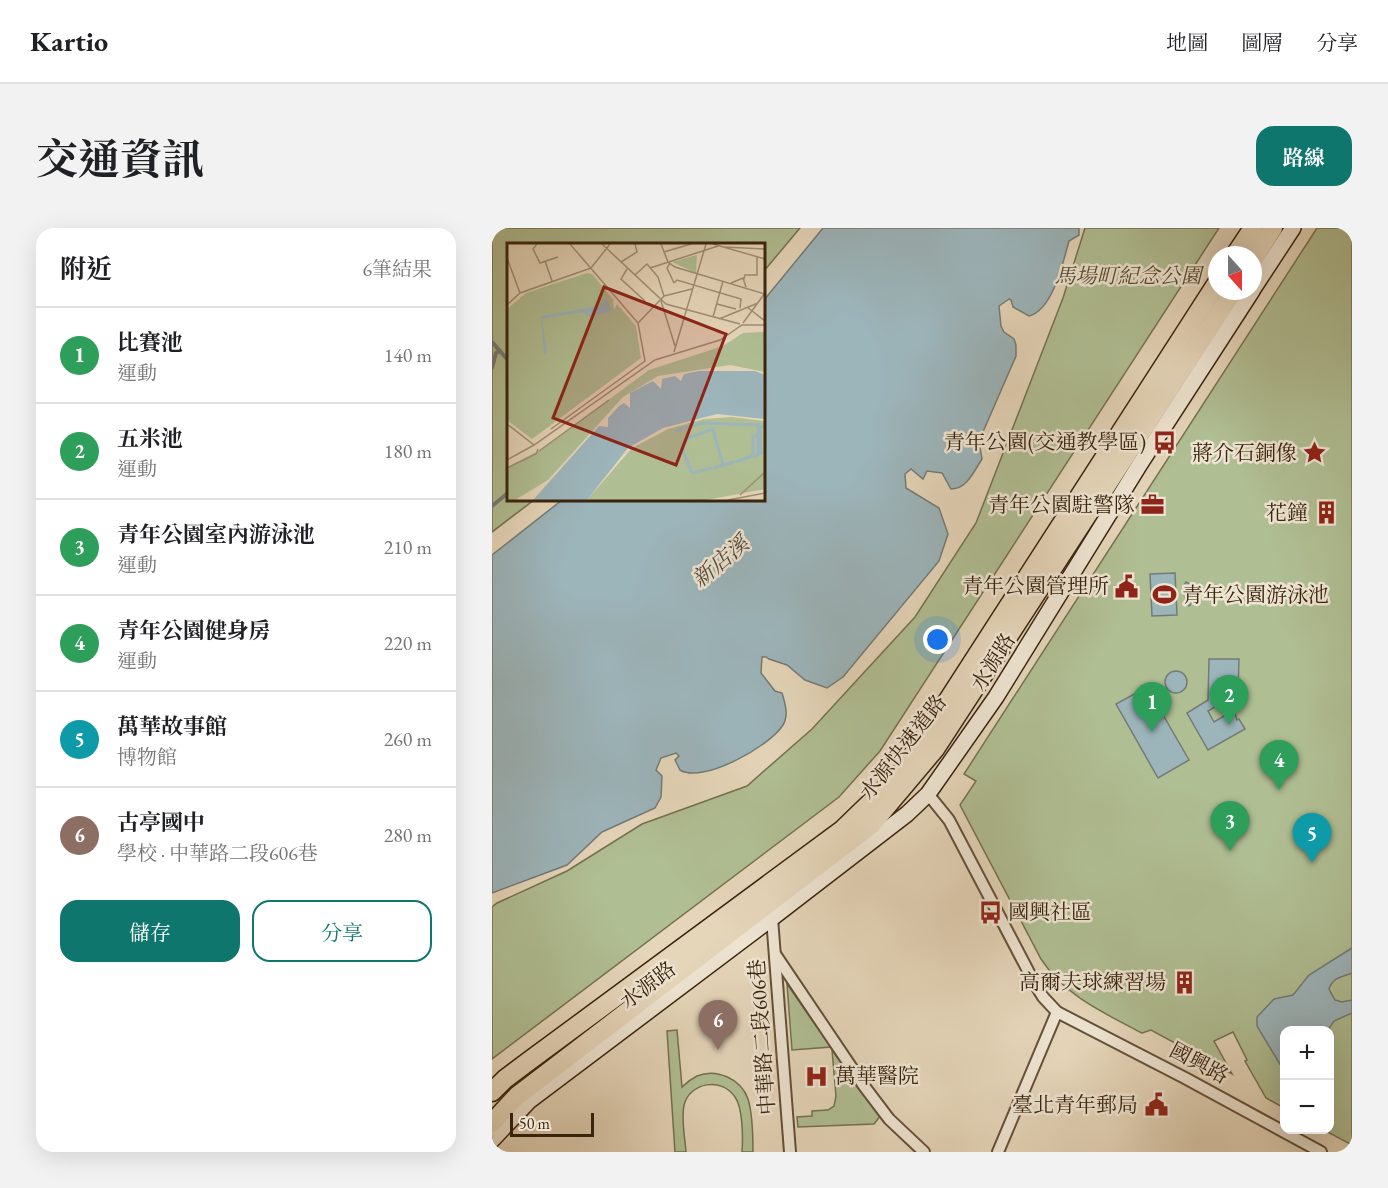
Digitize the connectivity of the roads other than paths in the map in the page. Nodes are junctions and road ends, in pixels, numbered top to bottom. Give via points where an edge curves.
1 (1253, 228) edge
2 (1273, 228) edge
3 (1293, 228) edge
4 (1241, 246) edge
5 (1262, 246) edge
6 (1262, 275) edge
7 (1208, 298) edge
8 (1227, 300) edge
9 (1246, 300) edge
10 (928, 794) junction
11 (772, 918) junction
12 (677, 950) junction
13 (775, 954) junction
14 (1057, 1012) junction
15 (492, 1092) edge
16 (492, 1109) edge
17 (492, 1123) edge
18 (492, 1140) edge
19 (790, 1152) edge
20 (924, 1152) edge
21 (998, 1152) edge
22 (1321, 1152) edge

1 - 4 highway
2 - 5 highway
3 - 6 street, 水源路
7 - 12 highway, 水源快速道路 via 901,773 842,830
8 - 17 highway, 水源快速道路 via 935,749 871,825 517,1096
9 - 10 street, 水源路 via 996,697
10 - 11 street, 水源路
10 - 14 street, 國興路 via 949,820 1035,984
11 - 13 street, 中華路二段606巷
11 - 18 street, 水源路 via 528,1101
12 - 15 highway, 水源快速道路 via 505,1078
12 - 16 highway via 636,991 526,1077
13 - 19 street, 中華路二段606巷
13 - 20 street via 883,1111
14 - 21 street
14 - 22 street, 國興路

